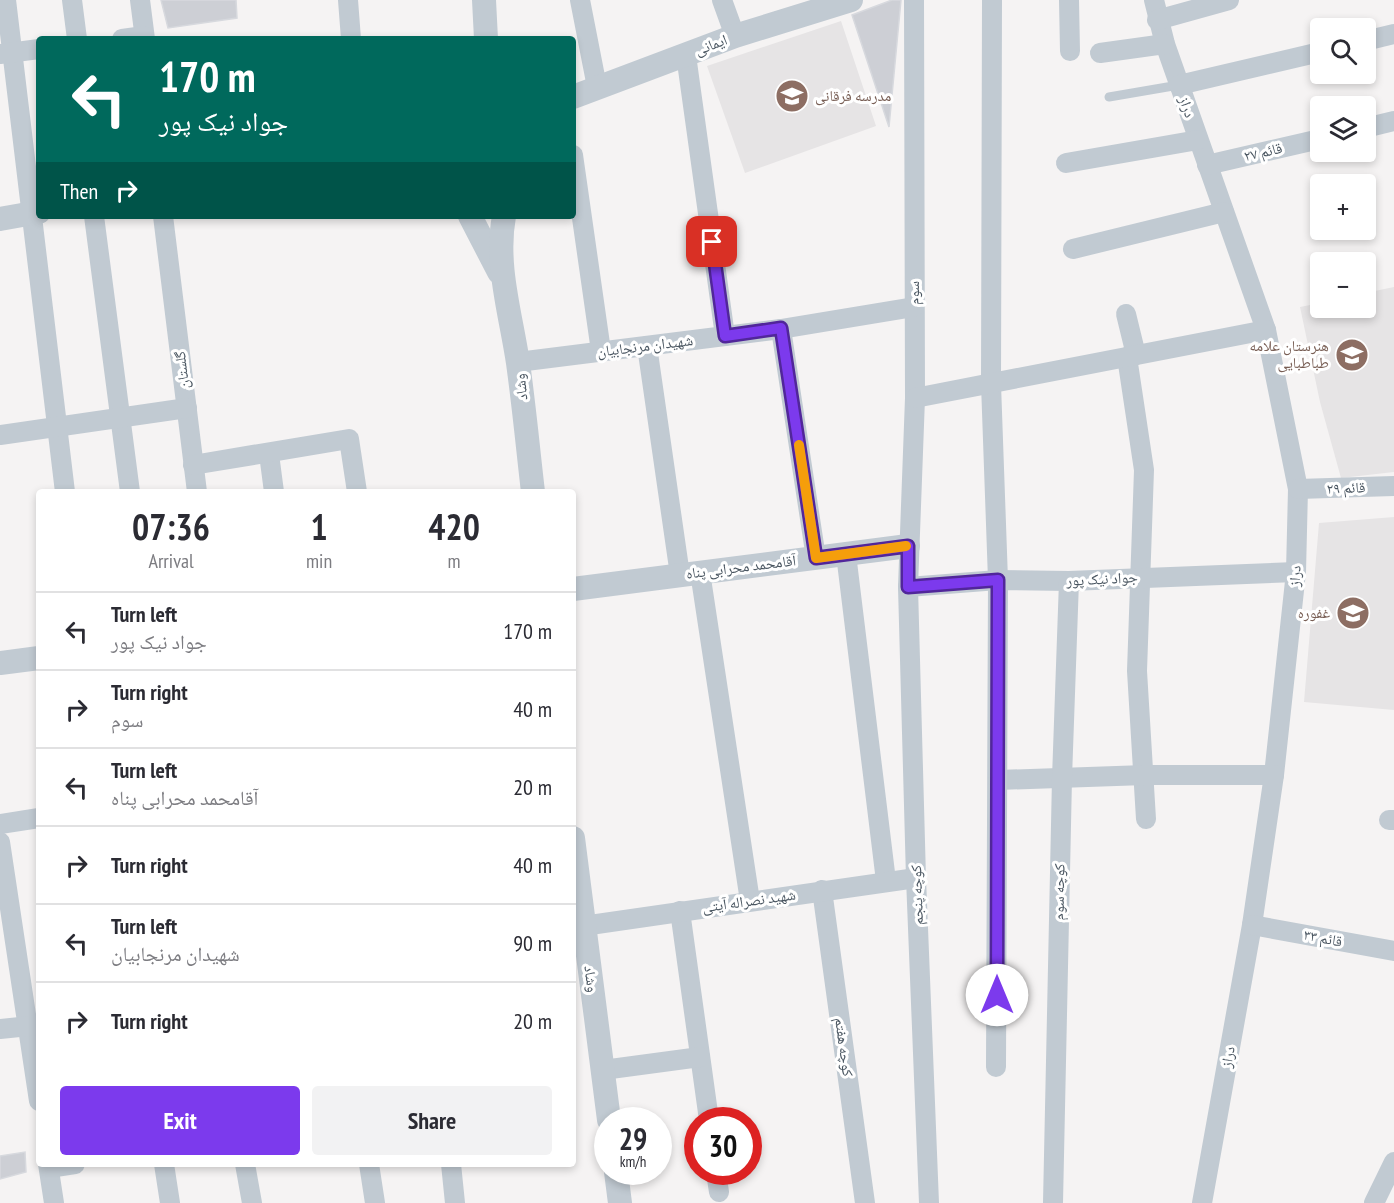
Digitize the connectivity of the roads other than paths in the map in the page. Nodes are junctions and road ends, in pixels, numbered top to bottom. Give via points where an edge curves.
1 (6, 0) edge
2 (72, 0) edge
3 (140, 0) edge
4 (348, 0) edge
5 (484, 0) edge
6 (580, 0) edge
7 (722, 0) edge
8 (851, 0) edge
9 (914, 0) edge
10 (992, 0) edge
11 (1069, 0) edge
12 (1154, 0) edge
13 (1229, 0) edge
14 (1157, 20) junction
15 (1394, 34) edge
16 (77, 36) edge
17 (144, 36) edge
18 (351, 36) edge
19 (486, 36) edge
20 (735, 36) junction
21 (1376, 38) edge
22 (1165, 44) junction
23 (36, 49) edge
24 (1070, 51) dead end
25 (6, 53) edge
26 (1100, 53) dead end
27 (1310, 54) edge
28 (686, 55) junction
29 (1179, 85) junction
30 (597, 87) junction
31 (576, 96) edge
32 (1109, 97) dead end
33 (1394, 121) edge
34 (1376, 125) edge
35 (1198, 140) junction
36 (1310, 141) edge
37 (1066, 164) dead end
38 (1207, 165) junction
39 (576, 176) edge
40 (1224, 212) junction
41 (35, 213) edge
42 (0, 219) edge
43 (94, 219) edge
44 (163, 219) edge
45 (472, 219) edge
46 (503, 219) edge
47 (1073, 249) dead end
48 (504, 283) junction
49 (914, 307) junction
50 (1126, 314) dead end
51 (781, 328) junction
52 (1266, 330) junction
53 (725, 336) junction
54 (647, 346) junction
55 (601, 351) junction
56 (1132, 356) junction
57 (518, 362) junction
58 (991, 384) junction
59 (915, 398) junction
60 (187, 408) junction
61 (120, 418) junction
62 (57, 427) junction
63 (0, 435) edge
64 (269, 454) junction
65 (194, 465) junction
66 (1394, 486) edge
67 (64, 489) edge
68 (130, 489) edge
69 (197, 489) edge
70 (274, 489) edge
71 (357, 489) edge
72 (533, 489) edge
73 (1298, 489) junction
74 (908, 546) junction
75 (846, 554) junction
76 (816, 558) junction
77 (1296, 572) junction
78 (690, 574) junction
79 (1140, 576) junction
80 (998, 580) junction
81 (1069, 581) junction
82 (908, 587) junction
83 (576, 589) edge
84 (36, 658) edge
85 (0, 663) edge
86 (1145, 775) junction
87 (1274, 776) junction
88 (1062, 778) junction
89 (998, 780) junction
90 (36, 818) edge
91 (1146, 819) dead end
92 (0, 824) edge
93 (0, 842) edge
94 (576, 864) edge
95 (916, 878) junction
96 (886, 881) junction
97 (822, 890) junction
98 (750, 901) junction
99 (680, 911) junction
100 (1252, 925) junction
101 (583, 926) junction
102 (1394, 951) edge
103 (33, 1026) edge
104 (0, 1029) edge
105 (700, 1057) junction
106 (36, 1064) edge
107 (996, 1067) dead end
108 (603, 1070) junction
109 (607, 1107) edge
110 (707, 1107) edge
111 (1394, 1162) edge
112 (49, 1167) edge
113 (164, 1167) edge
114 (246, 1167) edge
115 (369, 1167) edge
116 (451, 1167) edge
117 (618, 1185) edge
118 (718, 1185) edge
119 (719, 1192) dead end
120 (54, 1203) edge
121 (170, 1203) edge
122 (252, 1203) edge
123 (375, 1203) edge
124 (455, 1203) edge
125 (620, 1203) edge
126 (865, 1203) edge
127 (929, 1203) edge
128 (1053, 1203) edge
129 (1202, 1203) edge
130 (1374, 1203) edge

1 - 25 street
2 - 16 street
3 - 17 street
4 - 18 street
5 - 19 street
6 - 30 street
7 - 20 street
8 - 20 street, ایمانی
9 - 49 street, سوم
10 - 58 street
11 - 24 street
12 - 14 street, دراز
13 - 14 street
14 - 22 street, دراز
15 - 21 street
20 - 28 street, ایمانی
22 - 26 street
22 - 29 street, دراز
23 - 25 street
25 - 41 street
27 - 29 street
28 - 30 street, ایمانی
28 - 53 street
29 - 32 lane
29 - 35 street, دراز
30 - 31 street, ایمانی
33 - 34 street
35 - 37 street
35 - 38 street, دراز
36 - 38 street, قائم ۲۷
38 - 40 street, دراز
39 - 55 street
40 - 47 street
40 - 52 street, دراز
41 - 42 street
41 - 62 street
43 - 61 street
44 - 60 street, گلستان
45 - 48 street
46 - 48 street
48 - 57 street, وشاد
49 - 51 street, شهیدان مرنجابیان
49 - 59 street, سوم
50 - 56 street
51 - 53 street, شهیدان مرنجابیان
51 - 76 street
52 - 56 street
52 - 73 street, دراز
53 - 54 street, شهیدان مرنجابیان
54 - 55 street, شهیدان مرنجابیان
54 - 78 street
55 - 57 street, شهیدان مرنجابیان
56 - 58 street
56 - 79 street via 1144,470
57 - 72 street, وشاد
58 - 59 street
58 - 80 street
59 - 74 street, سوم
60 - 61 street, گلستان
60 - 65 street
61 - 62 street, گلستان
61 - 68 street
62 - 63 street, گلستان
62 - 67 street
64 - 65 street
64 - 70 street
64 - 71 street via 349,440
65 - 69 street
66 - 73 street, قائم ۲۹
73 - 77 street, دراز
74 - 75 street, آقامحمد محرابی پناه
74 - 82 street, سوم
75 - 76 street, آقامحمد محرابی پناه
75 - 96 street
76 - 78 street, آقامحمد محرابی پناه
77 - 79 street, جواد نیک پور
77 - 87 street, دراز
78 - 83 street, آقامحمد محرابی پناه
78 - 98 street
79 - 81 street, جواد نیک پور
79 - 86 street via 1137,671
80 - 81 street, جواد نیک پور
80 - 82 street, جواد نیک پور
80 - 89 street
81 - 88 street, کوچه سوم
82 - 95 street, کوچه پنجم
84 - 85 street
86 - 87 street
86 - 88 street
86 - 91 street
87 - 100 street, دراز
88 - 89 street
88 - 128 street, کوچه سوم
89 - 107 street
90 - 92 street
93 - 103 street
94 - 101 street, وشاد
95 - 96 street, شهید نصراله آیتی
95 - 127 street, کوچه پنجم
96 - 97 street, شهید نصراله آیتی
97 - 98 street, شهید نصراله آیتی
97 - 126 street, کوچه هفتم
98 - 99 street, شهید نصراله آیتی
99 - 101 street, شهید نصراله آیتی
99 - 105 street
100 - 102 street, قائم ۳۳
100 - 129 street, دراز
101 - 108 street, وشاد
103 - 104 street
103 - 106 street
105 - 108 street
105 - 110 street
108 - 109 street, وشاد
111 - 130 street
112 - 120 street
113 - 121 street
114 - 122 street
115 - 123 street
116 - 124 street
117 - 125 street
118 - 119 street

